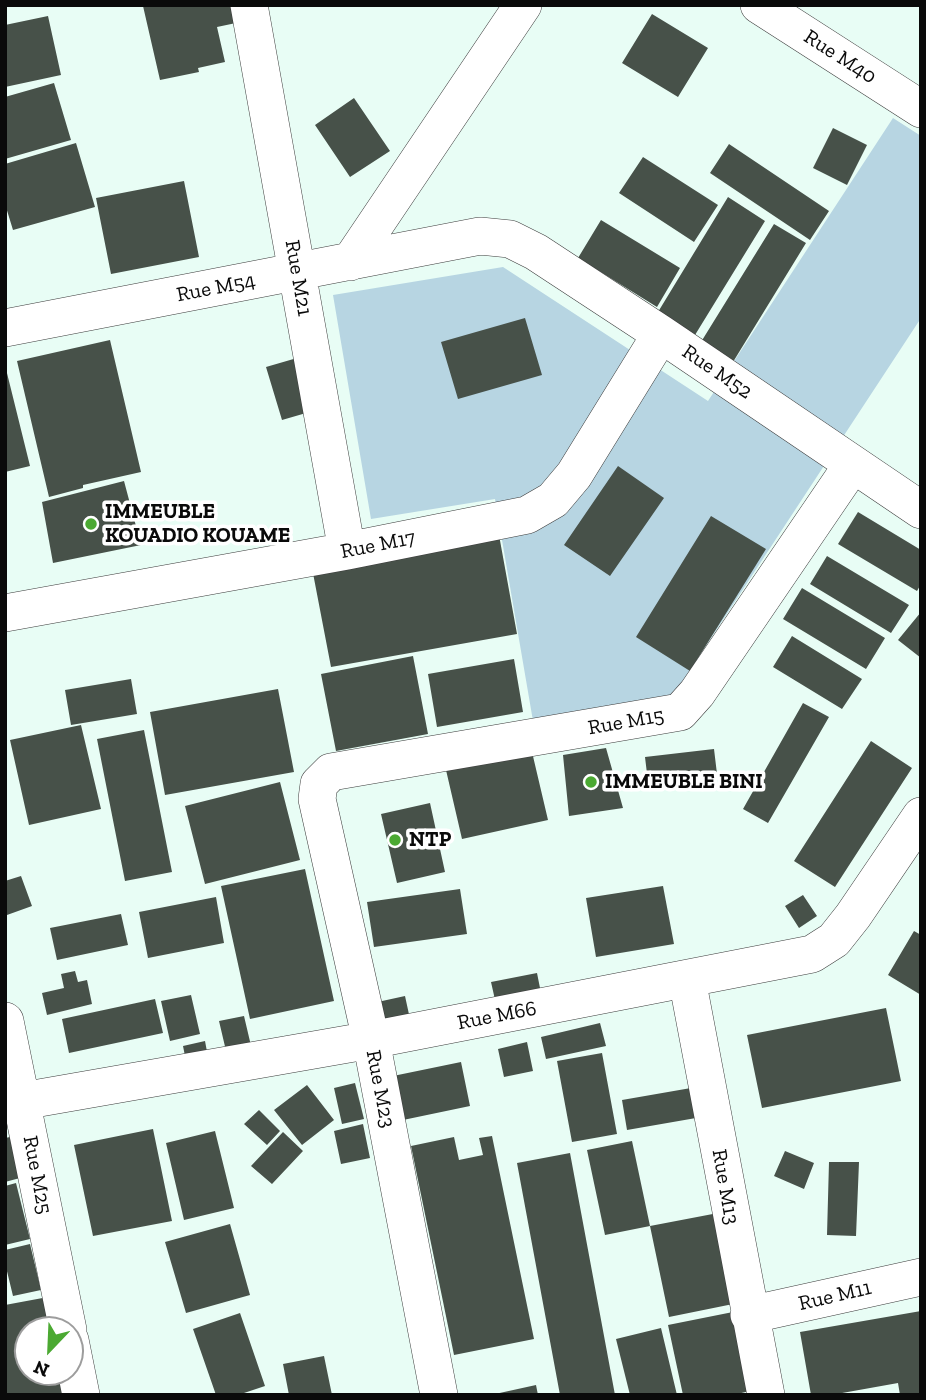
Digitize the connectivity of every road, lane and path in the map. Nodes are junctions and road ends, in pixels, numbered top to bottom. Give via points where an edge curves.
1 (249, 5) edge
2 (523, 5) edge
3 (760, 5) edge
4 (921, 109) edge
5 (510, 239) joint
6 (350, 262) junction
7 (297, 273) junction
8 (5, 328) edge
9 (661, 334) junction
10 (853, 464) junction
11 (921, 510) edge
12 (347, 551) junction
13 (5, 613) edge
14 (320, 784) joint
15 (921, 816) edge
16 (687, 979) junction
17 (5, 1021) edge
18 (371, 1040) junction
19 (13, 1103) edge
20 (921, 1277) edge
21 (749, 1315) junction
22 (65, 1316) edge
23 (439, 1395) edge
24 (766, 1395) edge

1 - 7 street, Rue M21
2 - 6 street
3 - 4 street, Rue M40
5 - 6 street, Rue M54 via 480,236
5 - 9 street, Rue M52
6 - 7 street, Rue M54
7 - 8 street, Rue M54
7 - 12 street, Rue M21
9 - 10 street, Rue M52
9 - 12 street, Rue M17 via 574,475 553,500 527,515
10 - 11 street, Rue M52
10 - 14 street, Rue M15 via 680,712 331,772
12 - 13 street, Rue M17
14 - 18 street, Rue M23 via 317,799
15 - 16 street, Rue M66 via 834,940 812,954
16 - 18 street, Rue M66
16 - 21 street, Rue M13
17 - 19 street, Rue M25
18 - 19 street, Rue M66
18 - 23 street, Rue M23
19 - 22 street, Rue M25
20 - 21 street, Rue M11
21 - 24 street, Rue M13

